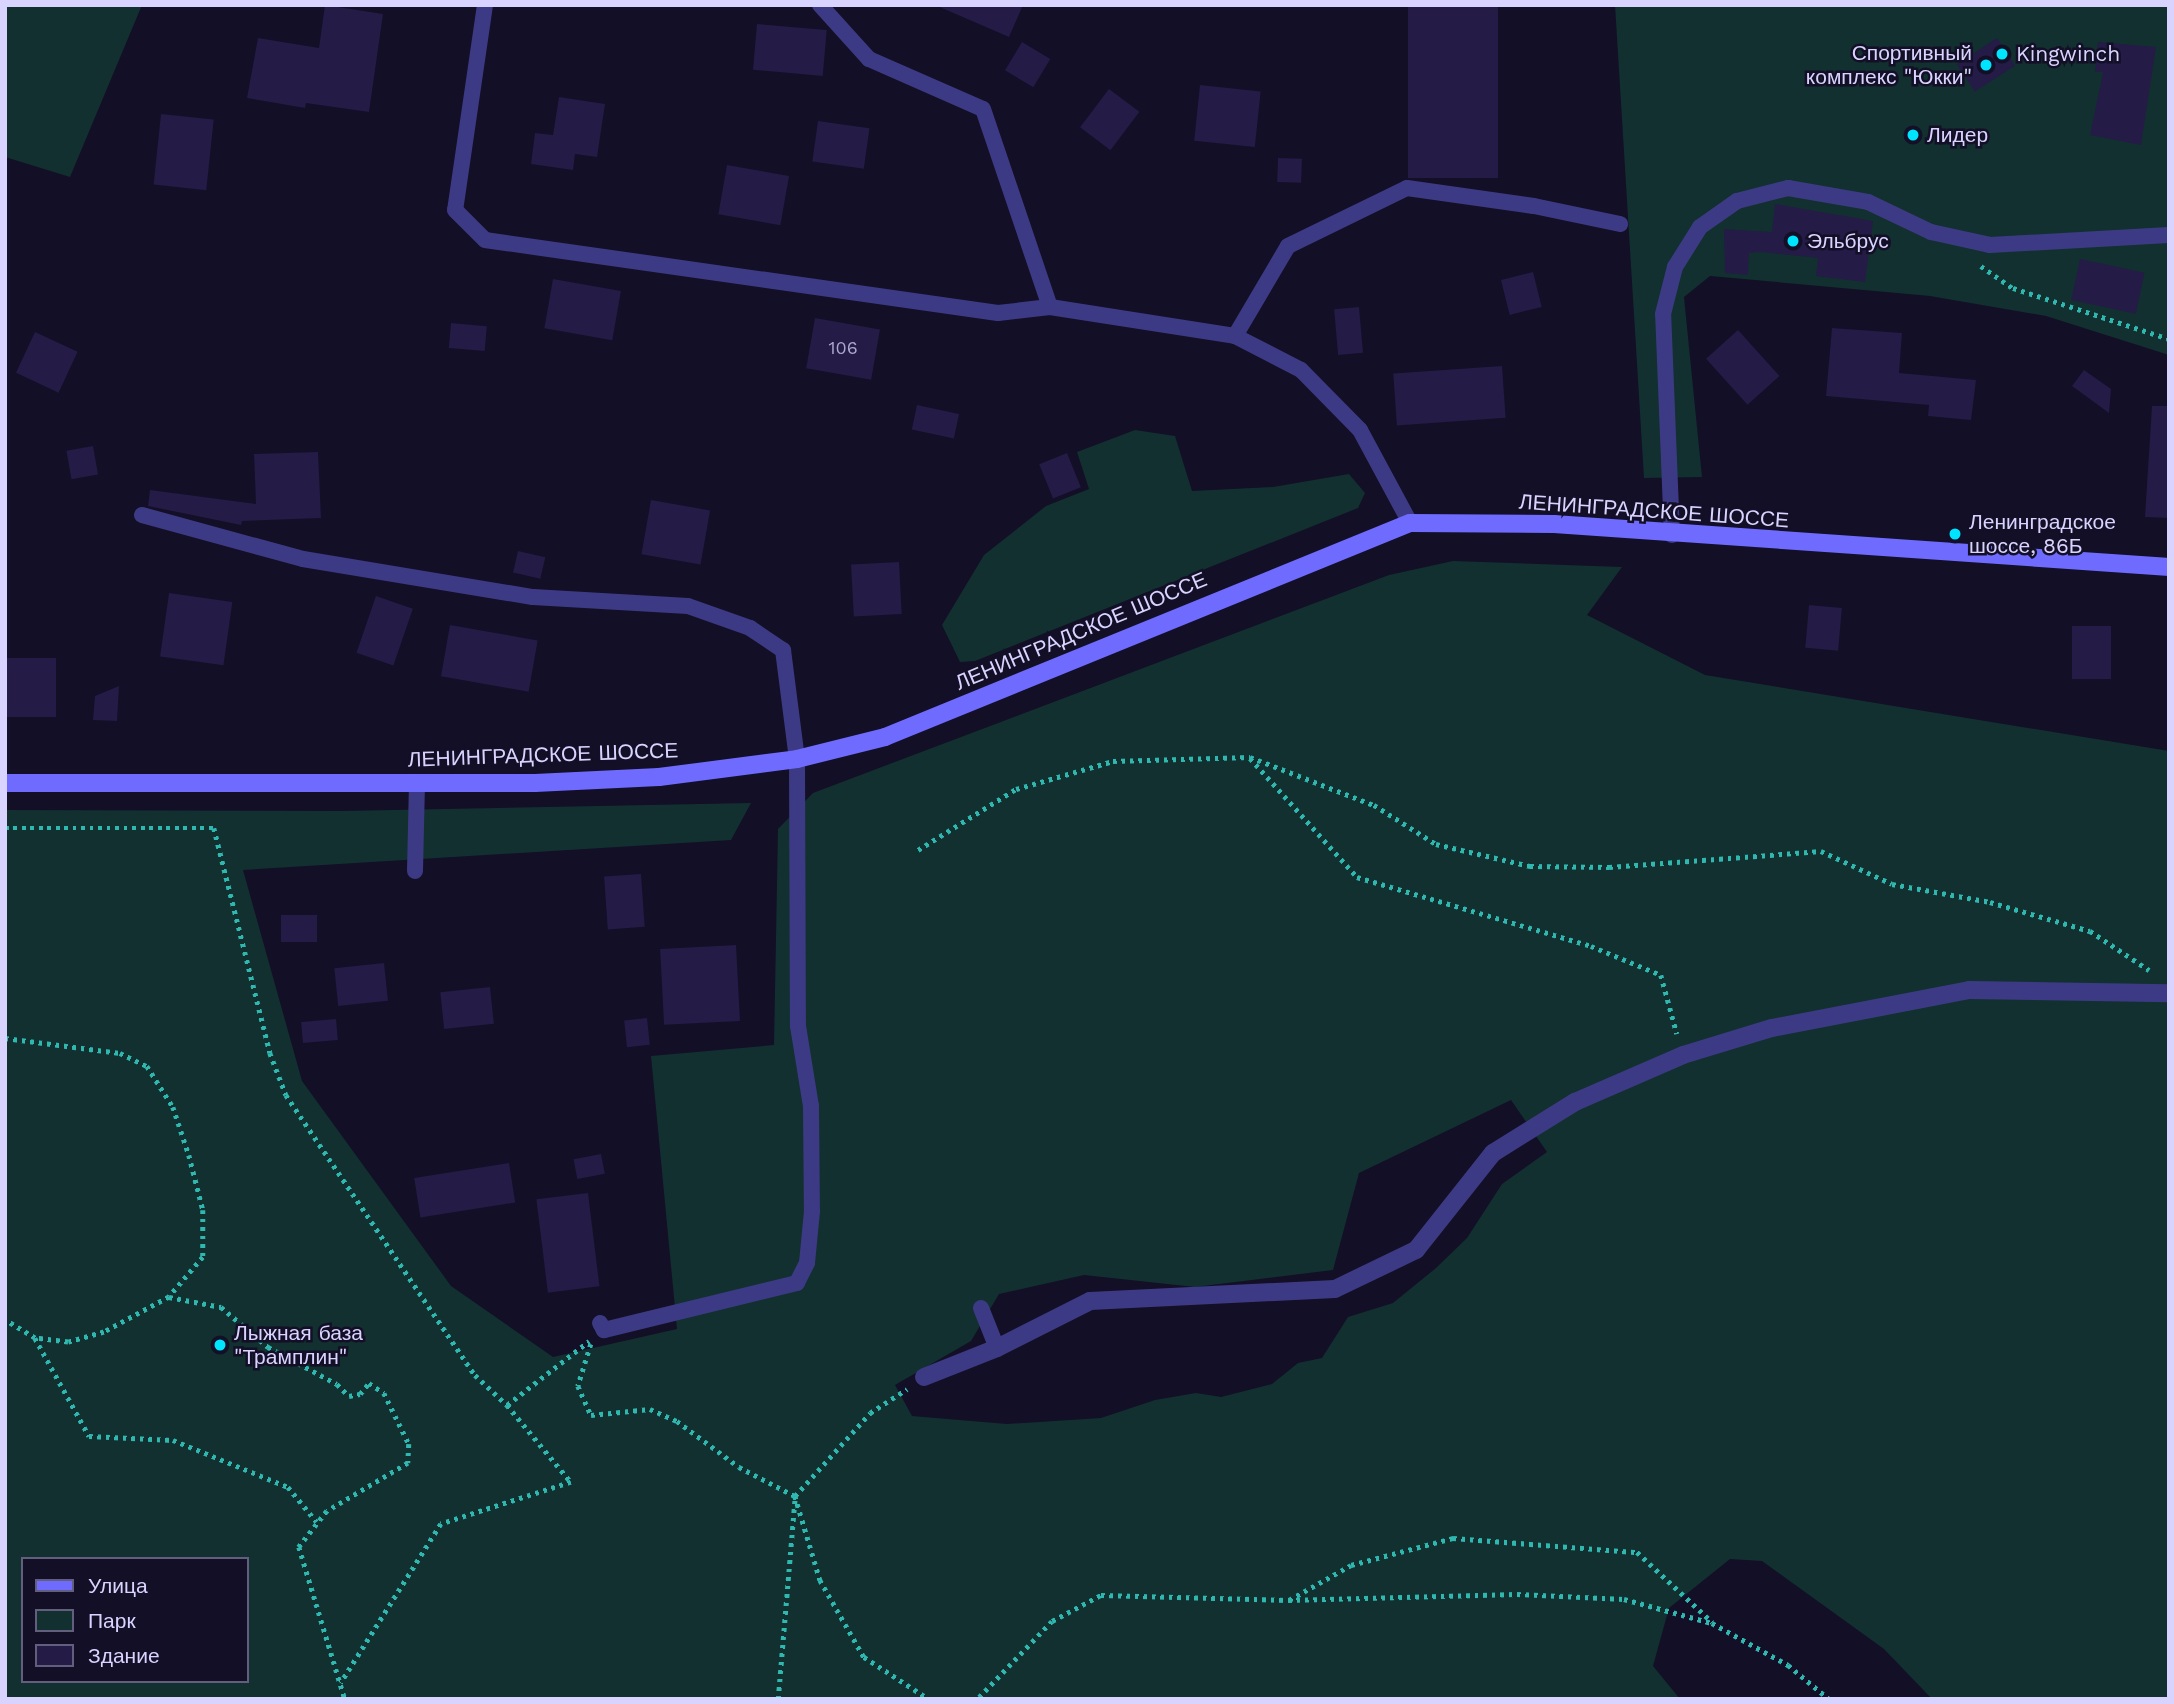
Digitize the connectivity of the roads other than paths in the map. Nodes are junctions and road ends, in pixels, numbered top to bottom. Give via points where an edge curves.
1 (485, 5) edge
2 (820, 5) edge
3 (1620, 224) dead end
4 (2169, 235) edge
5 (1050, 307) junction
6 (1235, 336) junction
7 (142, 515) dead end
8 (1410, 523) junction
9 (1672, 535) junction
10 (2169, 567) edge
11 (797, 760) junction
12 (5, 782) edge
13 (417, 783) junction
14 (415, 871) dead end
15 (2169, 993) edge
16 (981, 1308) dead end
17 (600, 1323) dead end
18 (997, 1348) junction
19 (924, 1377) road end

1 - 5 lane via 455,210 485,240 999,313
2 - 5 lane via 869,59 983,109
3 - 6 lane via 1407,188 1288,246
4 - 9 lane via 1990,245 1931,232 1868,202 1788,188 1737,201 1700,227 1675,267 1663,314
5 - 6 lane
6 - 8 lane via 1301,370 1360,430
7 - 11 lane via 303,559 533,597 688,606 750,628 783,650
8 - 9 main road, ЛЕНИНГРАДСКОЕ ШОССЕ via 1554,524
8 - 11 main road, ЛЕНИНГРАДСКОЕ ШОССЕ via 885,737
9 - 10 main road, ЛЕНИНГРАДСКОЕ ШОССЕ
11 - 13 main road, ЛЕНИНГРАДСКОЕ ШОССЕ via 659,777
11 - 17 lane via 798,1026 811,1106 812,1211 807,1263 797,1283 639,1317 604,1330
12 - 13 main road, ЛЕНИНГРАДСКОЕ ШОССЕ
13 - 14 lane
15 - 18 street via 1969,990 1772,1028 1683,1055 1575,1102 1493,1153 1416,1250 1335,1289 1090,1301
16 - 18 lane
18 - 19 street

